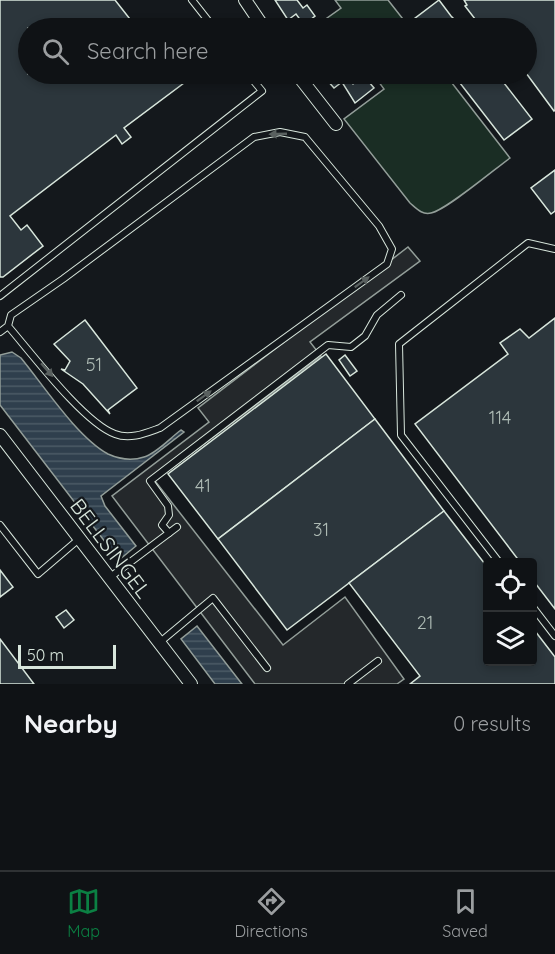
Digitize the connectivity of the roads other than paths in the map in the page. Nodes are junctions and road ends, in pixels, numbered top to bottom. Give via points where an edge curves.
1 (192, 0) edge
2 (245, 0) edge
3 (206, 18) edge
4 (257, 18) edge
5 (256, 84) edge
6 (305, 84) edge
7 (336, 124) dead end
8 (555, 249) edge
9 (401, 295) dead end
10 (0, 296) edge
11 (8, 326) junction
12 (0, 332) edge
13 (0, 435) edge
14 (0, 525) edge
15 (177, 527) dead end
16 (169, 533) junction
17 (80, 539) junction
18 (496, 558) edge
19 (109, 578) junction
20 (537, 612) edge
21 (555, 636) edge
22 (159, 643) junction
23 (378, 661) dead end
24 (267, 668) dead end
25 (190, 684) edge
26 (348, 684) edge

1 - 3 lane
2 - 4 street
5 - 10 lane via 262,91
6 - 7 street
8 - 18 lane via 528,243 399,344 401,435
9 - 16 lane via 377,315 365,336 351,347 328,345 150,481 168,506 169,516 162,525
11 -> 11 lane via 88,417 116,435 138,436 160,428 387,264 392,249 379,226 305,136 280,132 263,135 254,137 11,315
11 - 12 lane
13 - 17 street, BELLSINGEL
14 - 17 lane via 38,574
15 - 16 lane
16 - 19 lane
17 - 19 street, BELLSINGEL
19 - 22 street, BELLSINGEL
20 - 21 lane
22 - 24 lane via 213,598
22 - 25 street, BELLSINGEL
23 - 26 lane

